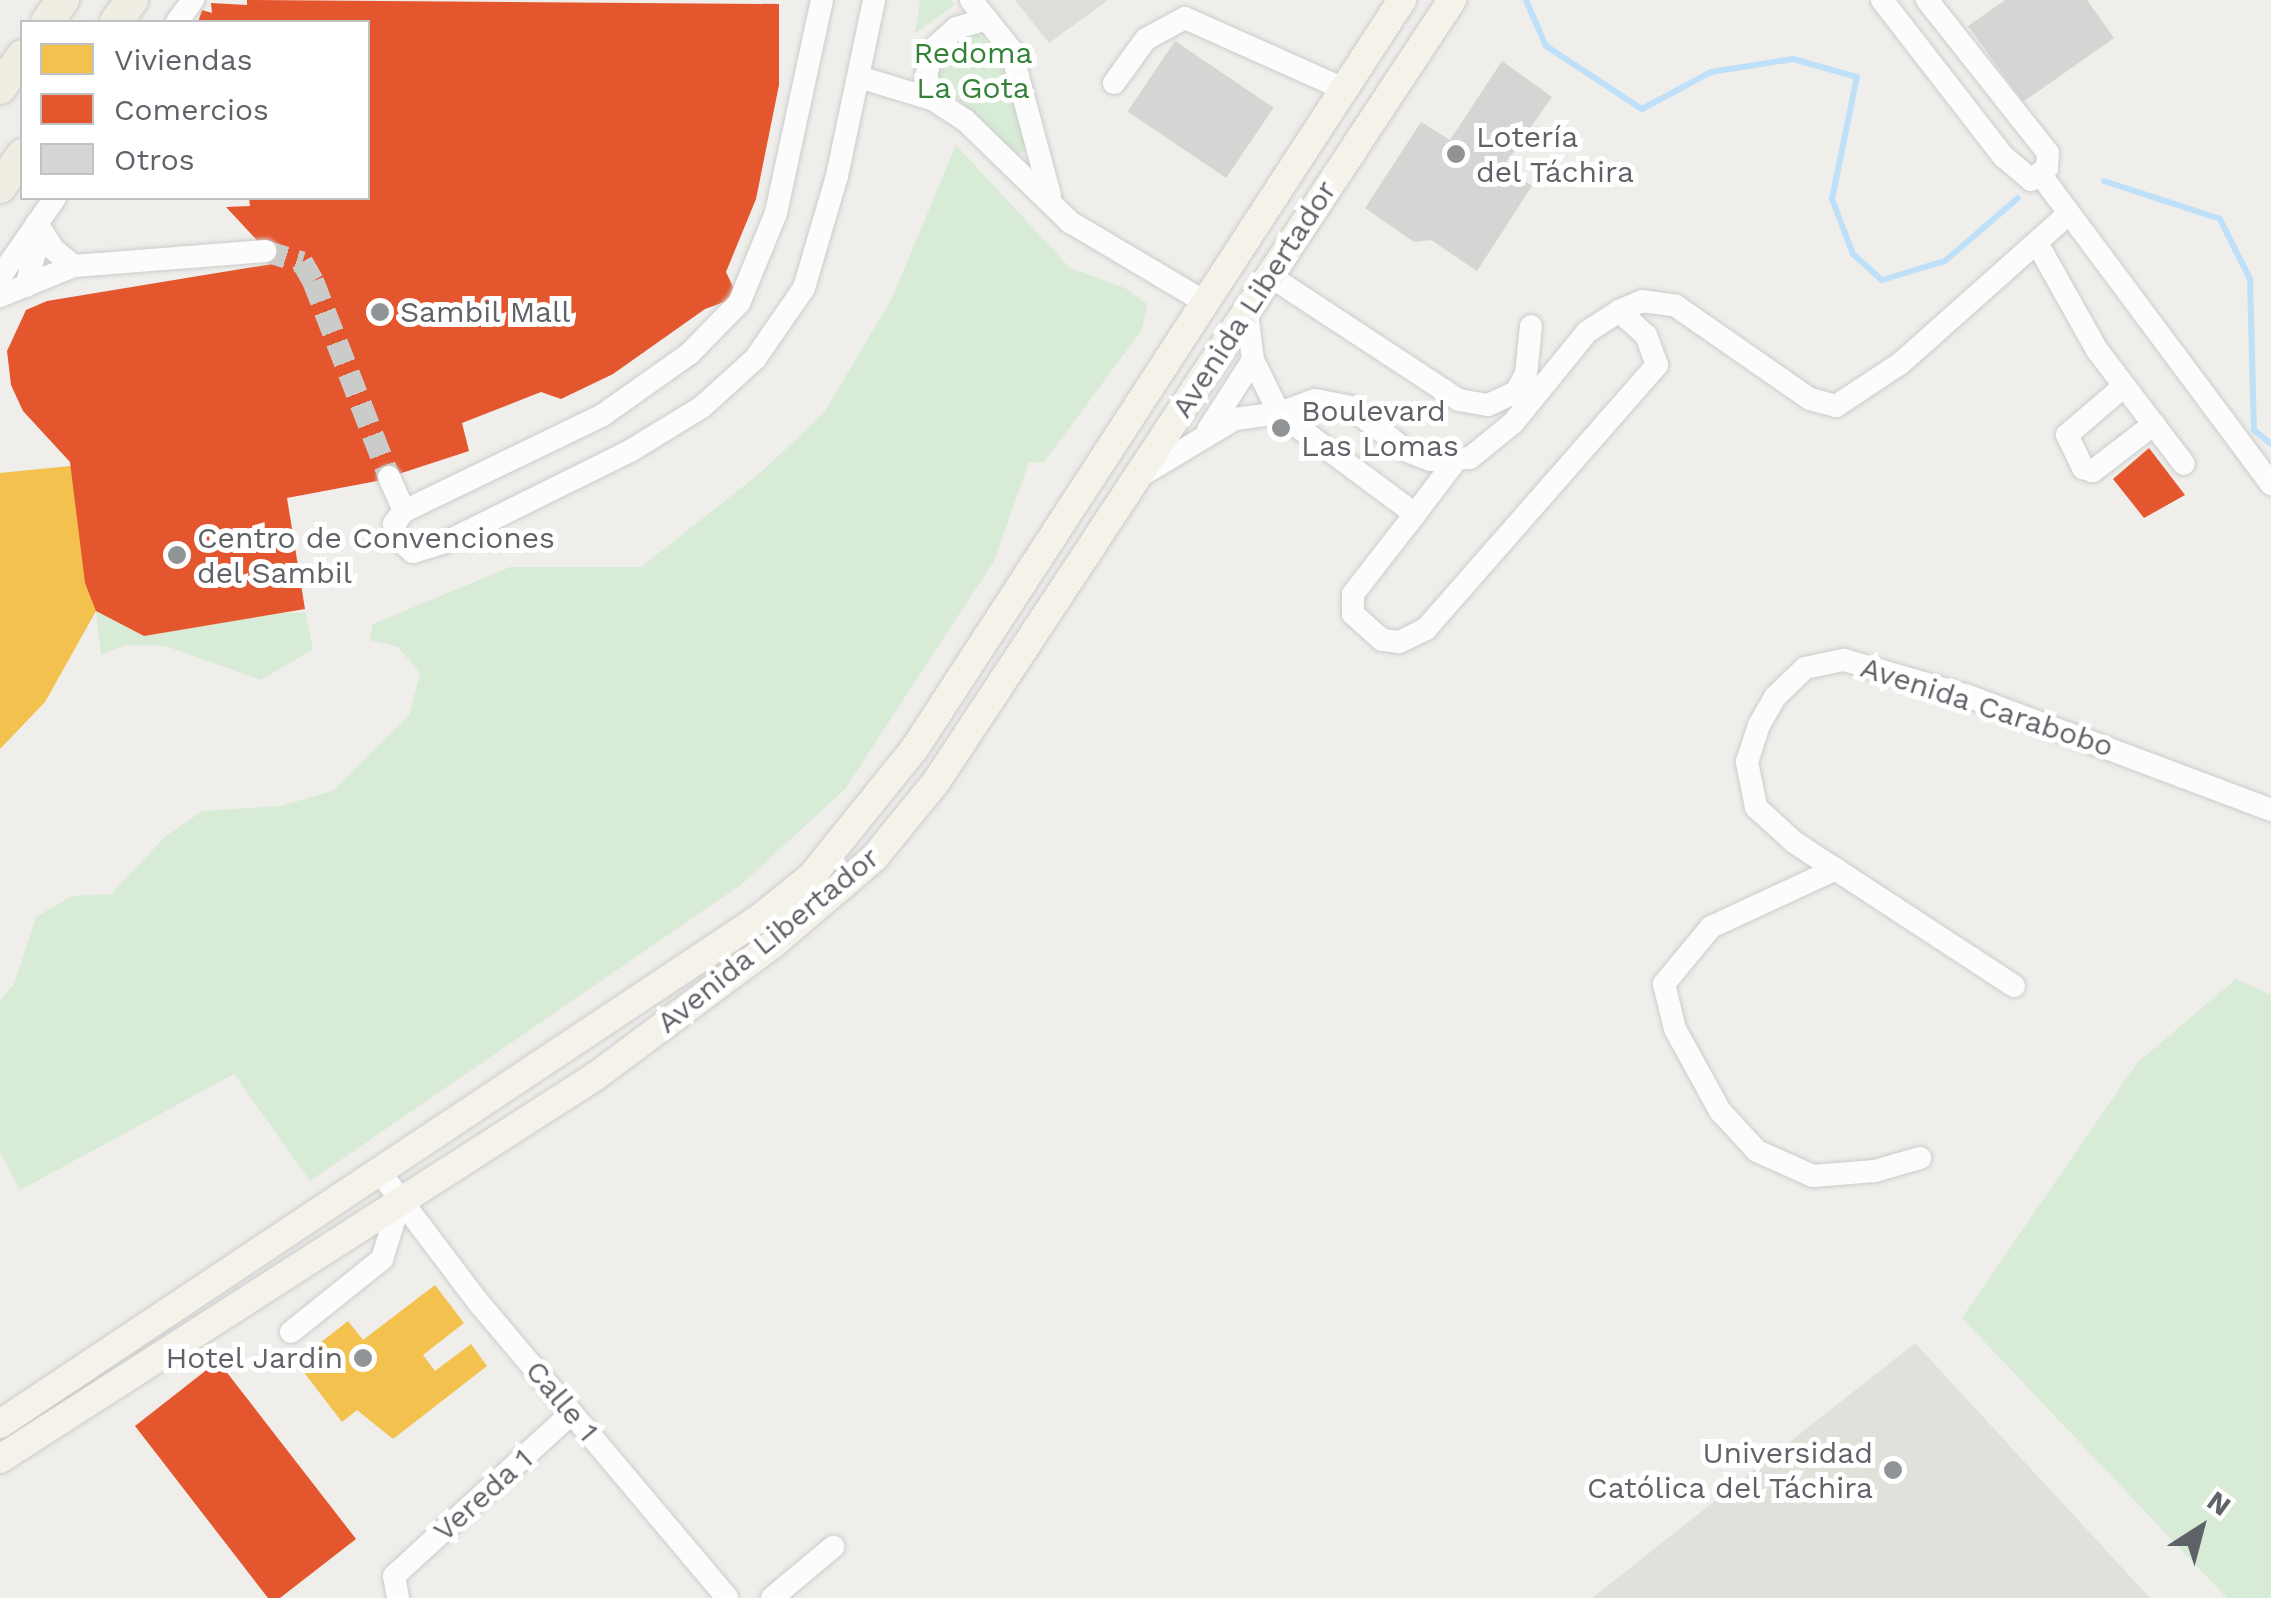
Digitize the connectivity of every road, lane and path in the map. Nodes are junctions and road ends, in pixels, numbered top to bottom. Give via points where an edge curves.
1 (822, 0) edge
2 (874, 0) edge
3 (971, 0) edge
4 (1402, 0) edge
5 (1452, 0) edge
6 (1882, 0) edge
7 (1927, 0) edge
8 (986, 18) junction
9 (20, 59) edge
10 (859, 77) junction
11 (1114, 83) dead end
12 (0, 88) edge
13 (1344, 90) junction
14 (934, 100) junction
15 (20, 158) edge
16 (2040, 174) junction
17 (0, 187) edge
18 (1050, 196) junction
19 (54, 200) edge
20 (2068, 214) junction
21 (39, 226) junction
22 (2037, 242) junction
23 (265, 251) tunnel mouth
24 (74, 266) junction
25 (1270, 276) junction
26 (0, 277) edge
27 (26, 286) junction
28 (0, 296) edge
29 (1206, 302) junction
30 (1619, 311) junction
31 (1247, 313) junction
32 (1531, 326) dead end
33 (1252, 360) junction
34 (2124, 386) junction
35 (1279, 413) junction
36 (2154, 424) junction
37 (1206, 433) junction
38 (1453, 464) junction
39 (2184, 464) dead end
40 (390, 477) tunnel mouth
41 (1136, 479) junction
42 (2271, 484) edge
43 (404, 511) junction
44 (1415, 514) junction
45 (2271, 810) edge
46 (1836, 869) junction
47 (2014, 986) dead end
48 (1920, 1158) dead end
49 (380, 1170) junction
50 (400, 1202) junction
51 (292, 1332) dead end
52 (572, 1414) junction
53 (0, 1424) edge
54 (0, 1459) edge
55 (834, 1547) dead end
56 (396, 1587) edge
57 (727, 1598) edge
58 (772, 1598) edge

1 - 43 street via 766,249 725,322 603,415
2 - 10 street
3 - 8 street
4 - 13 main road, Avenida Libertador
5 - 25 main road, Avenida Libertador
6 - 16 street via 2018,173 2032,180
7 - 16 street via 2048,153
8 - 14 street via 956,28 933,49 926,76
8 - 18 street via 1010,50 1025,87
9 - 12 highway
10 - 14 street
10 - 43 street via 804,288 755,359 702,407 630,451 446,542 413,552 398,539 394,524
11 - 13 street via 1146,38 1185,18
13 - 29 main road, Avenida Libertador
14 - 18 street
15 - 17 highway
16 - 20 street
18 - 29 street via 1070,222 1109,251
19 - 21 street
20 - 22 street
20 - 42 street
21 - 24 street
21 - 26 street
21 - 27 street
22 - 30 street via 1901,363 1836,406 1810,399 1676,306 1642,301
22 - 34 street
23 - 24 street
24 - 27 street
25 - 31 main road, Avenida Libertador
25 - 32 street via 1458,400 1488,405 1516,392 1526,374
27 - 28 street
29 - 49 main road, Avenida Libertador via 915,748 811,876 760,918
30 - 38 street via 1587,332 1486,450
30 - 44 street via 1646,335 1657,364 1426,630 1399,642 1382,640 1353,614 1353,594
31 - 33 street
31 - 41 main road, Avenida Libertador
33 - 35 street
33 - 37 street
34 - 36 street
34 - 36 street via 2067,435 2083,468 2093,471
35 - 37 street via 1235,419
35 - 38 street via 1330,400 1406,451
35 - 44 street
36 - 39 street
37 - 41 street
38 - 44 street
40 - 43 street
41 - 50 main road, Avenida Libertador via 936,782 874,858 773,944 596,1076
45 - 46 street, Avenida Carabobo via 1968,696 1844,660 1805,668 1775,697 1746,762 1756,807
46 - 47 street, Avenida Carabobo
46 - 48 street via 1711,927 1664,984 1675,1029 1720,1111 1757,1151 1813,1176 1875,1171
49 - 50 street, Calle 1
49 - 53 main road, Avenida Libertador
50 - 51 street via 382,1259
50 - 52 street, Calle 1
50 - 54 main road, Avenida Libertador
52 - 56 street, Vereda 1
52 - 57 street, Calle 1
55 - 58 street

